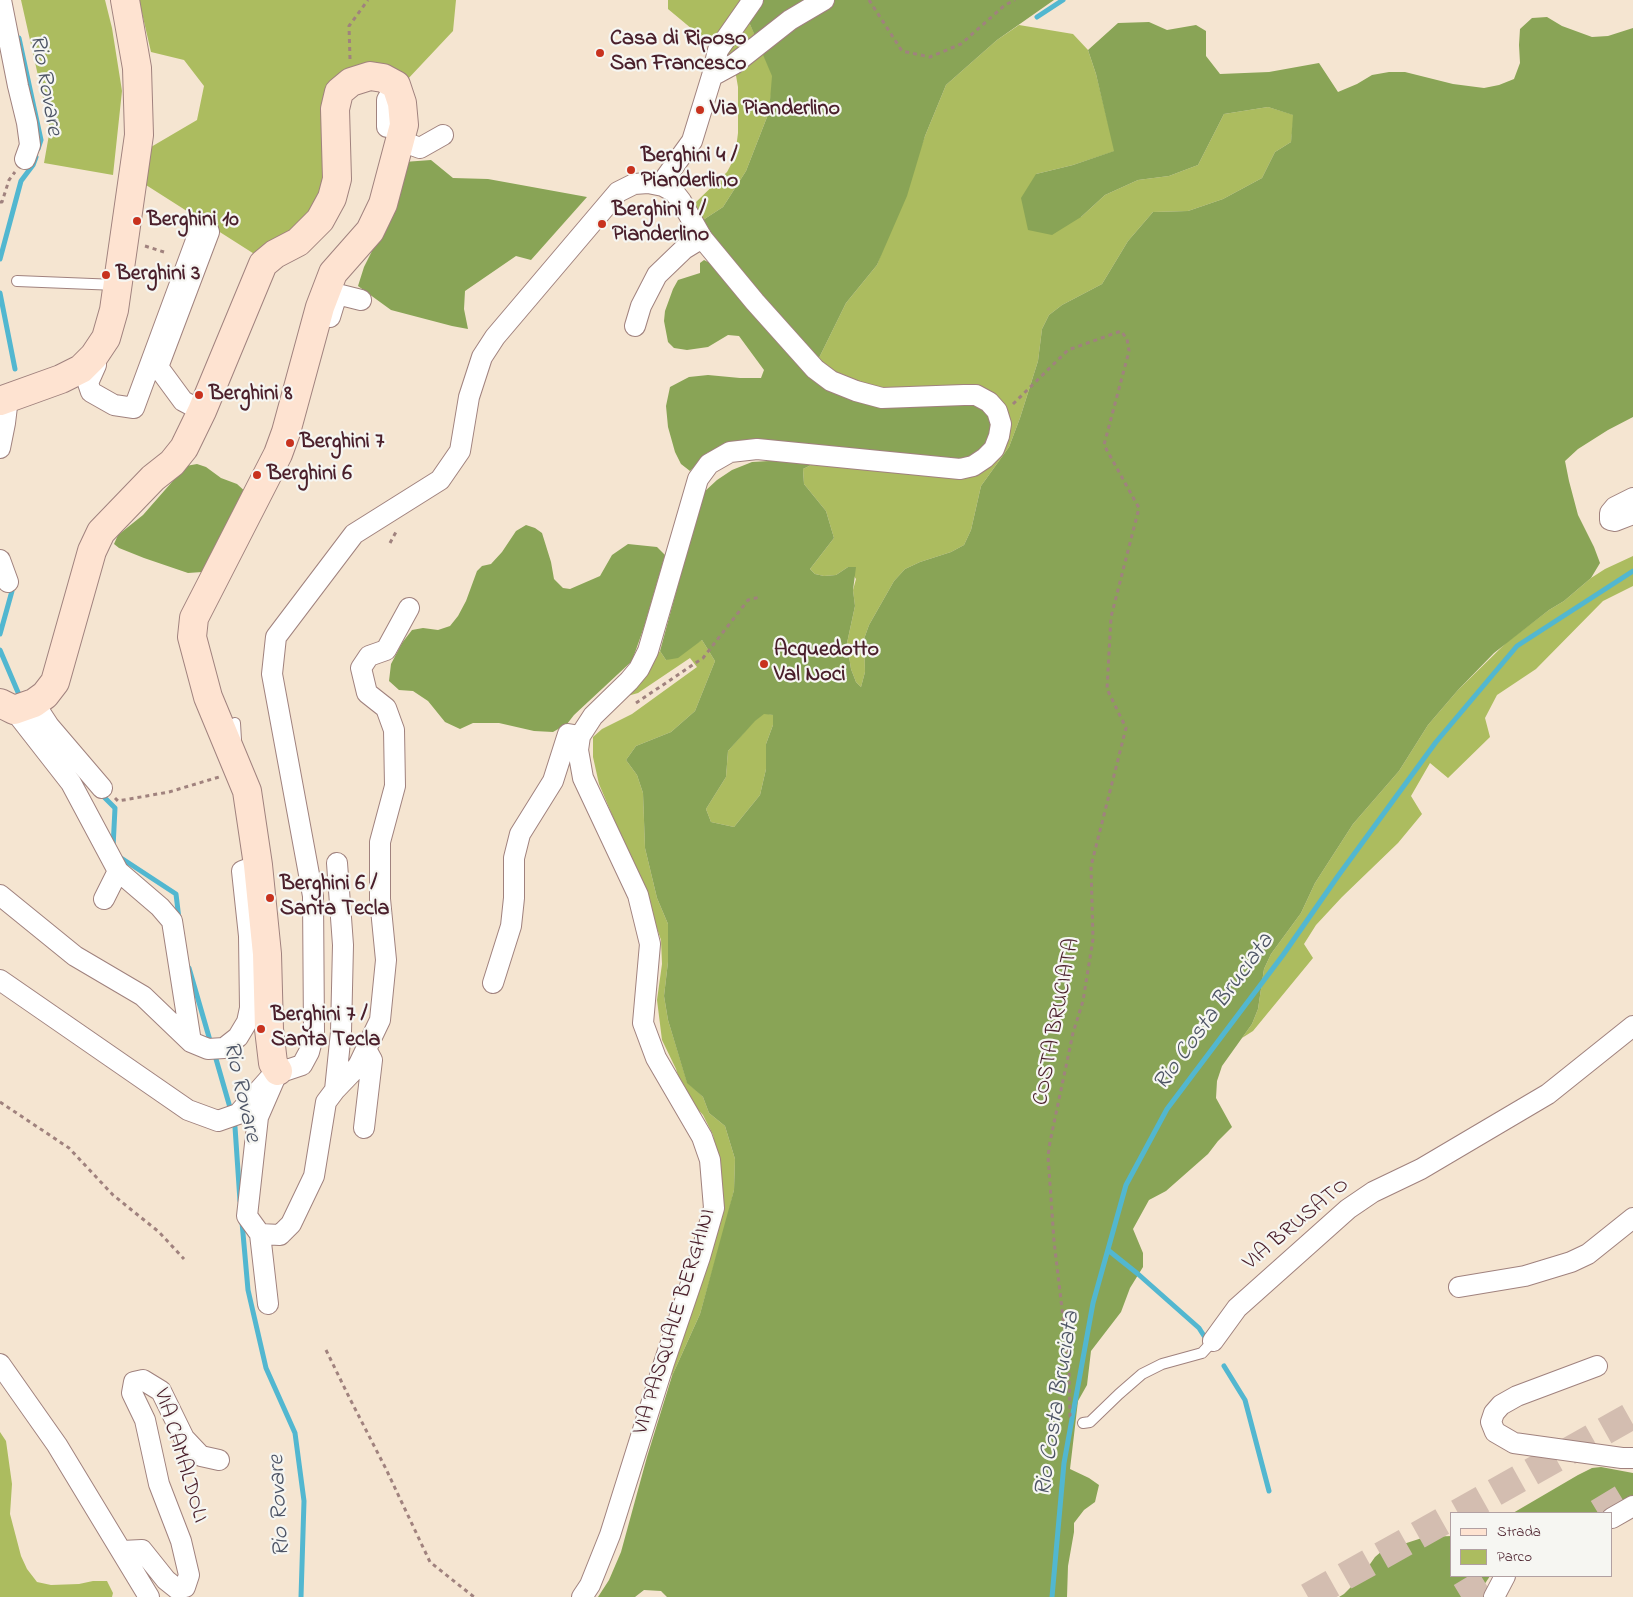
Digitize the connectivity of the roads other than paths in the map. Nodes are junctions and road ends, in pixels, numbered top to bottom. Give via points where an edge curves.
1 (2, 0) edge
2 (125, 0) edge
3 (753, 0) edge
4 (824, 0) edge
5 (712, 76) junction
6 (394, 134) junction
7 (443, 135) dead end
8 (25, 159) road end
9 (663, 186) junction
10 (702, 238) junction
11 (275, 254) junction
12 (17, 281) dead end
13 (118, 285) junction
14 (260, 300) dead end
15 (361, 300) dead end
16 (634, 326) dead end
17 (94, 356) junction
18 (4, 400) edge
19 (202, 411) junction
20 (290, 416) junction
21 (0, 448) edge
22 (1633, 498) edge
23 (1633, 514) edge
24 (0, 560) edge
25 (8, 582) dead end
26 (409, 608) dead end
27 (16, 706) edge
28 (235, 722) dead end
29 (580, 736) junction
30 (236, 764) junction
31 (102, 788) road end
32 (337, 863) dead end
33 (258, 865) junction
34 (118, 871) junction
35 (0, 895) edge
36 (104, 899) dead end
37 (0, 980) edge
38 (493, 983) dead end
39 (1633, 1026) edge
40 (191, 1042) junction
41 (366, 1049) junction
42 (278, 1071) junction
43 (335, 1090) junction
44 (364, 1128) dead end
45 (1633, 1218) edge
46 (260, 1234) junction
47 (1459, 1287) dead end
48 (268, 1304) dead end
49 (1213, 1341) joint
50 (0, 1364) edge
51 (1597, 1366) dead end
52 (1083, 1423) dead end
53 (1633, 1458) edge
54 (219, 1460) dead end
55 (1633, 1506) edge
56 (1613, 1517) edge
57 (122, 1551) junction
58 (1504, 1577) edge
59 (149, 1597) edge
60 (582, 1597) edge
61 (1494, 1597) edge

1 - 8 street via 27,122 30,145
2 - 13 street via 137,68 143,134
3 - 5 street via 718,50
4 - 5 street via 790,20 734,64
5 - 9 street via 692,141
6 - 7 street via 420,148
6 - 11 street via 404,125 396,85 370,76 351,82 339,92 336,109 337,179 332,198 320,220 298,242
6 - 20 street via 383,204 370,231 334,273 320,307
9 - 10 street via 682,201
9 - 42 street via 634,184 618,192 495,337 482,357 469,397 460,451 440,480 354,534 276,637 272,674 313,896 314,1013 314,1032 302,1065
10 - 16 street via 684,249 658,275
10 - 29 street via 815,369 831,381 882,398 976,396 989,402 997,411 1000,436 985,458 960,470 757,449 730,452 709,464 698,479 648,651 630,681 593,716
11 - 14 lane
11 - 19 street via 263,264
12 - 13 lane
13 - 17 street via 106,338
15 - 20 street via 337,294 306,401
17 - 18 street via 61,379
17 - 19 street via 96,365 88,383 91,392 114,405 134,408 202,224 206,224 208,232 158,367 183,401
18 - 21 street via 5,423
19 - 27 street via 184,448 172,463 101,532 92,550 54,682 45,695
20 - 30 street via 278,454 194,618 192,637 208,696
22 - 23 street via 1615,507 1610,520 1615,522
24 - 25 street
26 - 41 street via 386,650 369,656 361,668 367,694 386,708 394,730 396,786 380,842 380,899 386,960 380,1020
27 - 31 street via 49,726
27 - 34 street via 71,782
28 - 30 lane
29 - 38 street via 568,734 553,781 520,834 514,858 511,926
29 - 60 street, VIA PASQUALE BERGHINI via 578,750 583,778 638,895 650,944 643,1023 656,1058 702,1137 710,1160 714,1208 610,1535
30 - 33 street via 246,791
32 - 43 street via 343,946 341,1032
33 - 40 street via 242,870 249,936 250,1008 247,1022 238,1037 224,1048 208,1050
33 - 42 street via 267,954 270,1038 273,1063
34 - 36 street
34 - 40 street via 172,921
35 - 40 street via 75,956 143,996
37 - 42 street via 188,1110 218,1121 238,1114
39 - 49 street, VIA BRUSATO via 1548,1094 1348,1209 1236,1308
41 - 43 street via 358,1066
41 - 44 street via 372,1060
42 - 46 street via 258,1117 249,1196 247,1216
43 - 46 street via 326,1102 314,1176 291,1224 280,1235
45 - 47 street via 1588,1254 1571,1262 1525,1276
46 - 48 street
49 - 52 lane, VIA BRUSATO via 1202,1353 1162,1364 1142,1374 1090,1422
50 - 57 street via 57,1445
51 - 53 street via 1517,1396 1494,1413 1491,1422 1495,1432 1514,1443
54 - 57 street, VIA CAMALDOLI via 201,1456 184,1438 161,1391 143,1380 134,1382 132,1393 145,1420 160,1484 181,1541 189,1575 185,1587 176,1588 166,1580 142,1550
55 - 56 street
57 - 59 street
58 - 61 street

